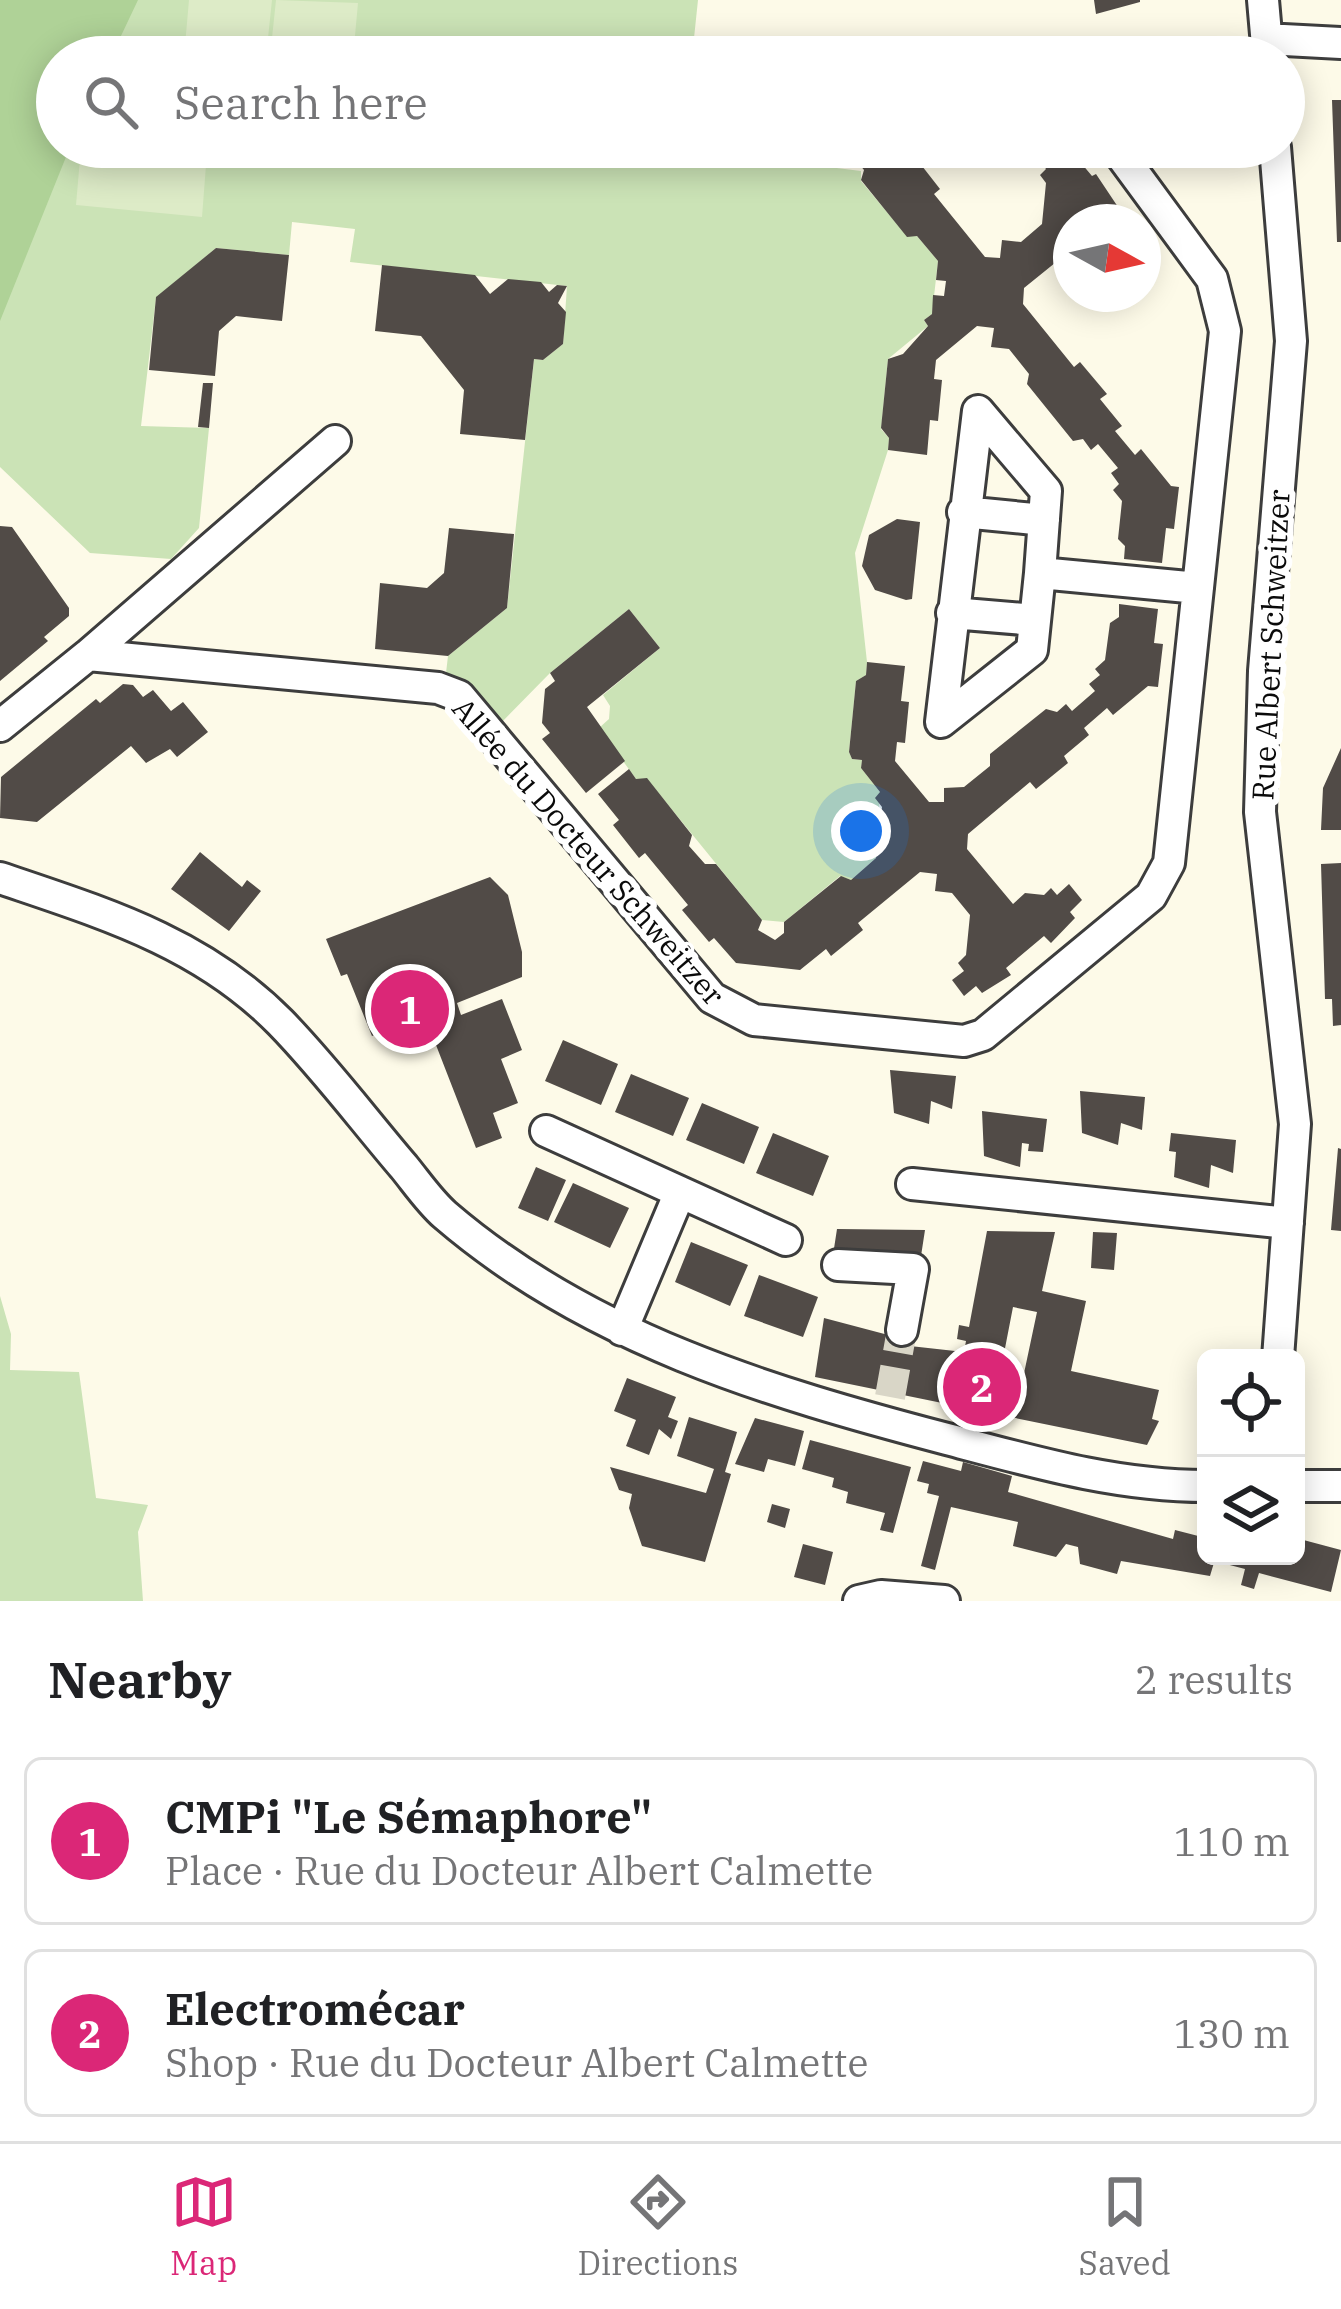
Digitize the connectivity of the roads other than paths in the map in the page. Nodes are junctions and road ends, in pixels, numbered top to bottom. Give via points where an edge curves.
1 (1263, 0) edge
2 (1266, 36) edge
3 (1341, 44) edge
4 (1305, 46) edge
5 (1131, 168) edge
6 (1277, 168) edge
7 (335, 441) dead end
8 (963, 512) junction
9 (1044, 520) junction
10 (1040, 572) junction
11 (1198, 588) junction
12 (952, 614) junction
13 (1035, 620) junction
14 (88, 656) junction
15 (0, 726) edge
16 (0, 878) edge
17 (546, 1132) dead end
18 (912, 1184) dead end
19 (680, 1192) junction
20 (1288, 1223) junction
21 (786, 1240) dead end
22 (838, 1265) dead end
23 (622, 1330) junction
24 (902, 1330) tunnel mouth
25 (1279, 1349) edge
26 (1197, 1486) edge
27 (1305, 1486) edge
28 (1341, 1486) edge
29 (860, 1601) edge
30 (944, 1601) edge

1 - 2 street
3 - 4 street
5 - 11 street, Allée du Docteur Schweitzer via 1212,278 1225,332
6 - 20 street, Rue Albert Schweitzer via 1291,341 1260,812 1295,1124
7 - 14 street
8 - 9 street
8 - 9 street via 979,410 1046,491
8 - 12 street
9 - 10 street
10 - 11 street
10 - 13 street
11 - 14 street, Allée du Docteur Schweitzer via 1163,880 1004,1023 964,1041 754,1020 712,998 459,696
12 - 13 street
12 - 13 street via 941,722 1032,650
14 - 15 street
16 - 23 street via 133,924 237,982 282,1023 443,1214
17 - 19 street
18 - 20 street
19 - 21 street
19 - 23 street
20 - 25 street, Rue Albert Schweitzer
22 - 24 street via 913,1269
23 - 26 street via 737,1380 888,1410 1106,1481
27 - 28 street
29 - 30 street

